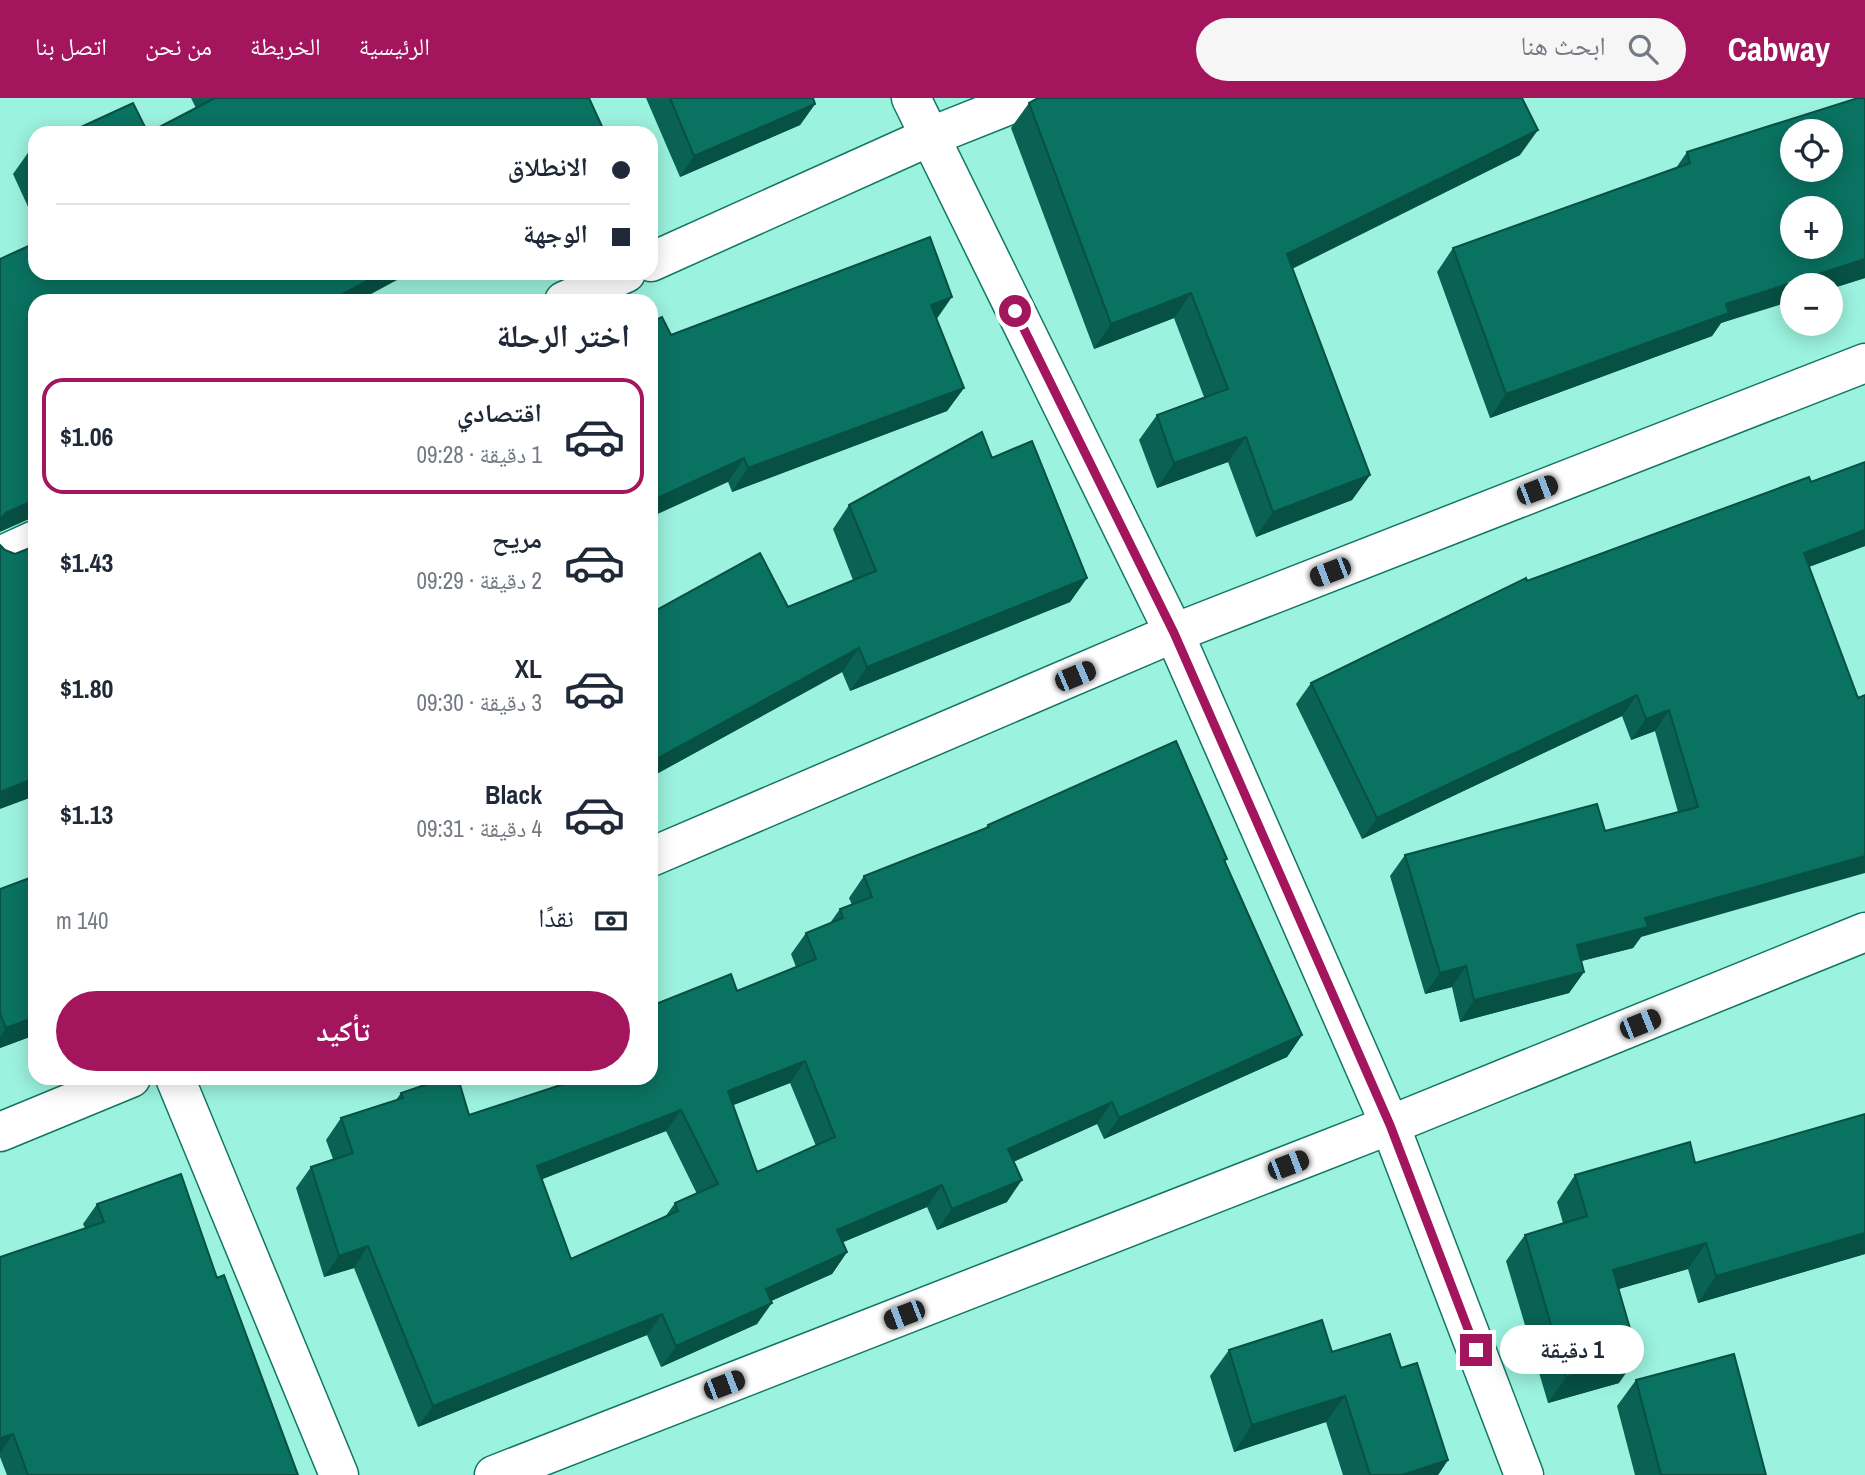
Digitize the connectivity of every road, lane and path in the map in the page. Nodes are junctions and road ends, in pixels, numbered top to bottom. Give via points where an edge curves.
1 (911, 98) edge
2 (1027, 98) edge
3 (929, 137) junction
4 (658, 259) edge
5 (610, 280) edge
6 (580, 294) edge
7 (1865, 363) edge
8 (28, 543) edge
9 (0, 556) edge
10 (1174, 633) junction
11 (658, 854) edge
12 (1865, 932) edge
13 (114, 1085) edge
14 (178, 1085) edge
15 (1390, 1125) junction
16 (0, 1132) edge
17 (340, 1475) edge
18 (494, 1475) edge
19 (1524, 1475) edge

1 - 3 street
2 - 3 street
3 - 4 street
3 - 10 street
5 - 6 street
7 - 10 street
8 - 9 street
10 - 11 street
10 - 15 street
12 - 15 street
13 - 16 street
14 - 17 street
15 - 18 street
15 - 19 street

